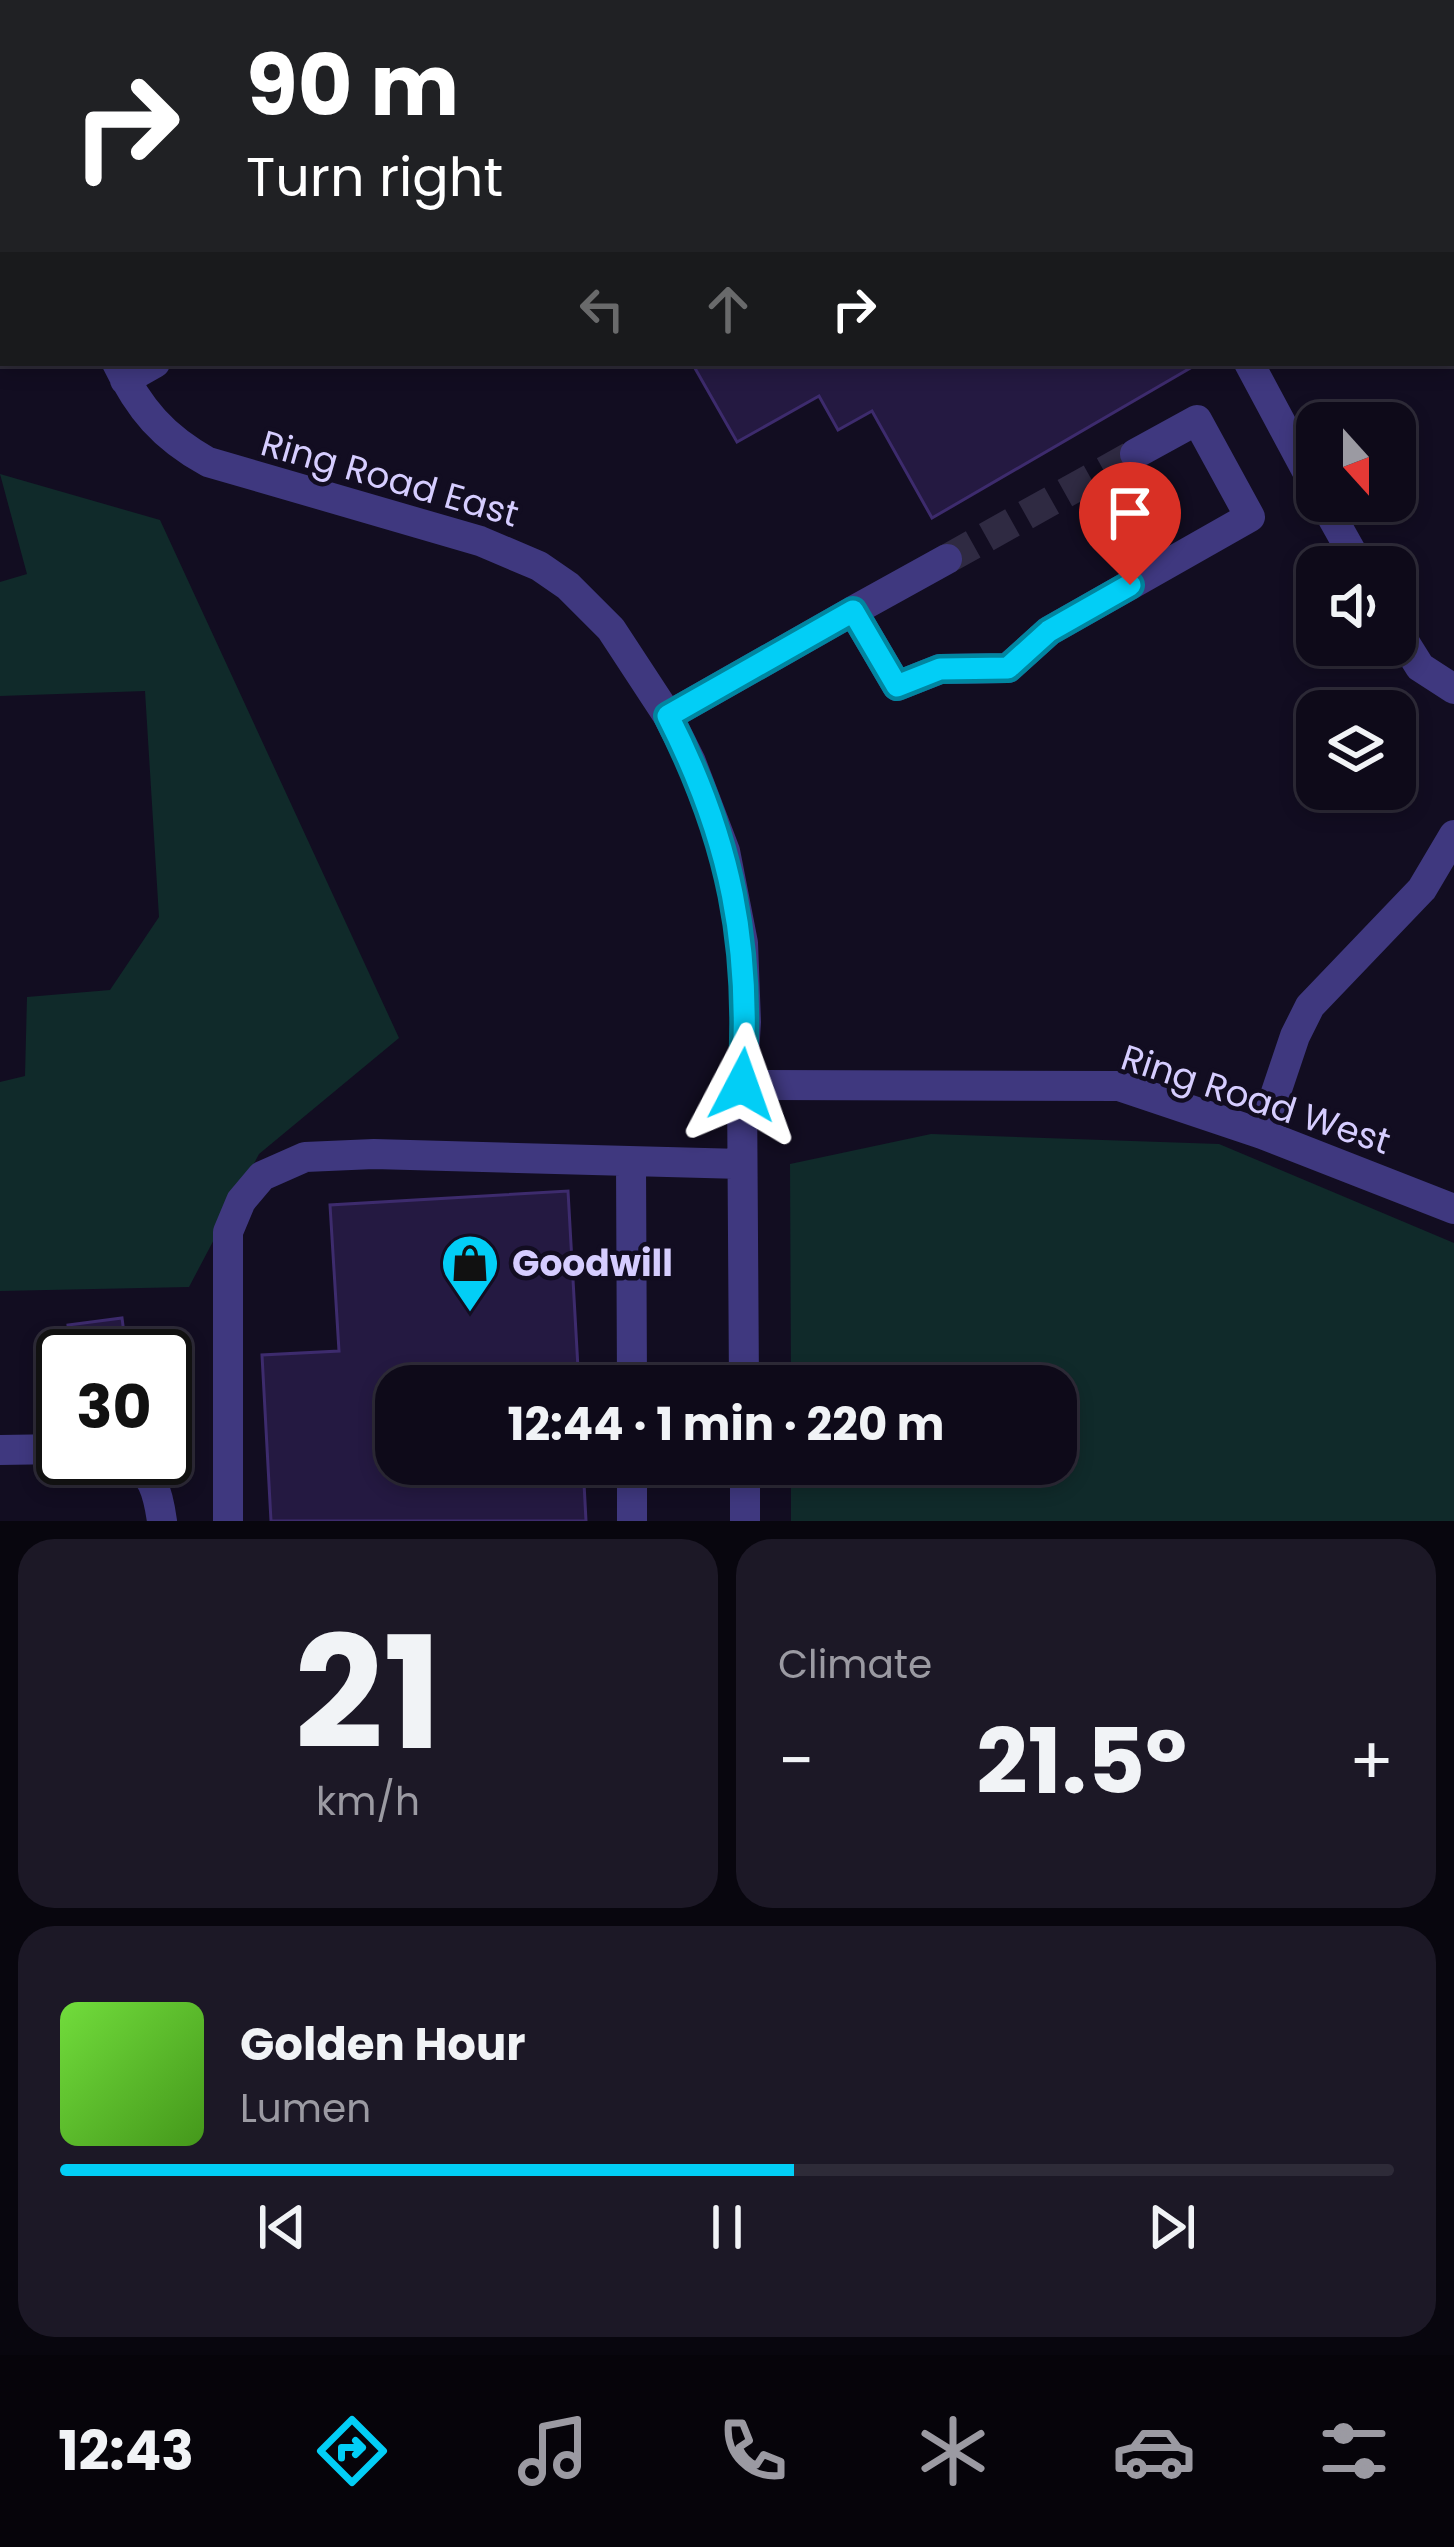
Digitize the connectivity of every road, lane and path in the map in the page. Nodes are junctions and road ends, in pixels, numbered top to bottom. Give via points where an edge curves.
1 (1251, 366) edge
2 (121, 371) edge
3 (1296, 451) edge
4 (1135, 454) tunnel mouth
5 (947, 559) tunnel mouth
6 (853, 611) junction
7 (1416, 661) edge
8 (1454, 689) edge
9 (668, 716) junction
10 (1454, 835) edge
11 (742, 1085) junction
12 (1262, 1133) junction
13 (631, 1162) junction
14 (742, 1164) junction
15 (1454, 1209) edge
16 (632, 1365) edge
17 (744, 1365) edge
18 (36, 1449) edge
19 (0, 1450) edge
20 (157, 1485) edge
21 (632, 1485) edge
22 (745, 1485) edge
23 (162, 1521) edge
24 (228, 1521) edge
25 (632, 1521) edge
26 (745, 1521) edge

1 - 3 street
2 - 9 street, Ring Road East via 153,425 226,470 480,541 539,566 610,628
4 - 6 street via 1197,421 1250,517 1049,631 1008,668 940,669 897,686
5 - 6 street
6 - 9 street
7 - 8 street
9 - 11 street, Ring Road East via 708,803 735,894 746,1022
10 - 12 street via 1422,889 1310,1006
11 - 12 street, Ring Road West via 1119,1086
11 - 14 street, Ring Road East
12 - 15 street, Ring Road West
13 - 14 street
13 - 16 street
13 - 24 street via 374,1154 305,1157 262,1176 228,1232
14 - 17 street, Ring Road East
18 - 19 street
20 - 23 street
21 - 25 street
22 - 26 street

